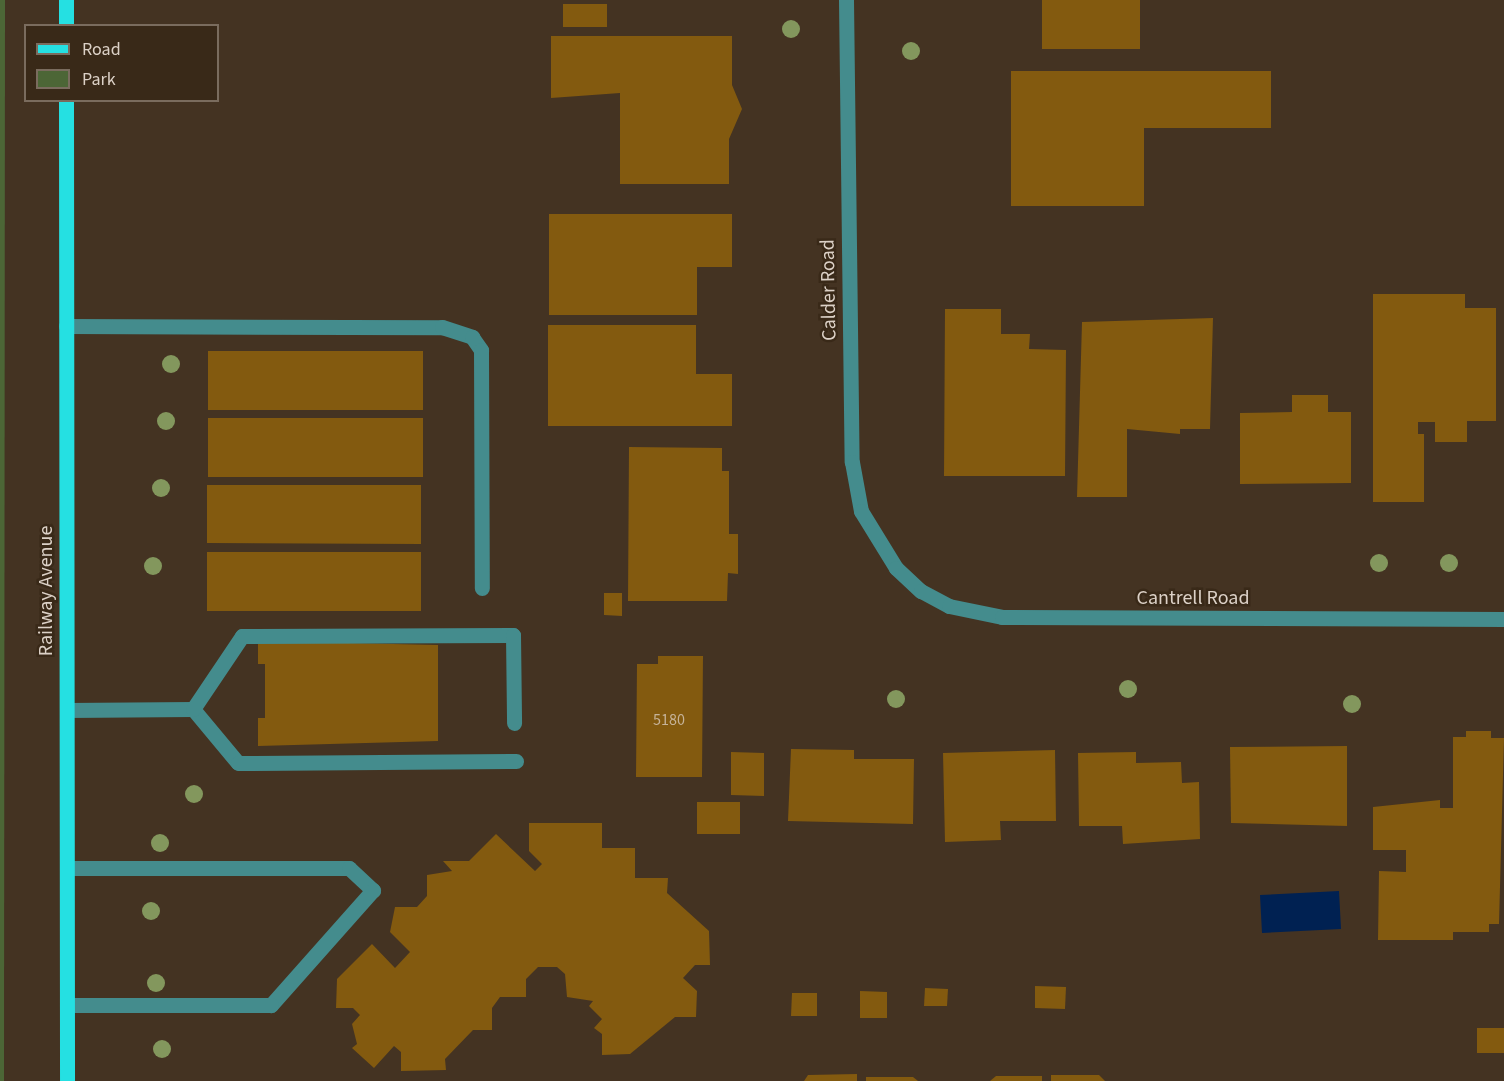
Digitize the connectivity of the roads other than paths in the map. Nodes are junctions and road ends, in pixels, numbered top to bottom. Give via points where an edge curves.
1 (66, 0) edge
2 (846, 0) edge
3 (66, 24) edge
4 (66, 102) edge
5 (66, 326) junction
6 (896, 568) joint
7 (482, 588) dead end
8 (1504, 619) edge
9 (67, 710) junction
10 (193, 710) junction
11 (514, 723) dead end
12 (516, 761) dead end
13 (67, 868) junction
14 (67, 1005) junction
15 (67, 1081) edge

1 - 3 main road
2 - 6 street, Calder Road via 852,462 861,511
4 - 5 main road, Railway Avenue
5 - 7 street via 442,327 472,337 481,350
5 - 9 main road, Railway Avenue
6 - 8 street, Cantrell Road via 921,591 949,606 1002,617
9 - 10 street
9 - 13 main road, Railway Avenue
10 - 11 street via 242,636 513,635
10 - 12 street via 238,763
13 - 14 main road, Railway Avenue
13 - 14 street via 349,868 373,890 271,1005
14 - 15 main road, Railway Avenue

